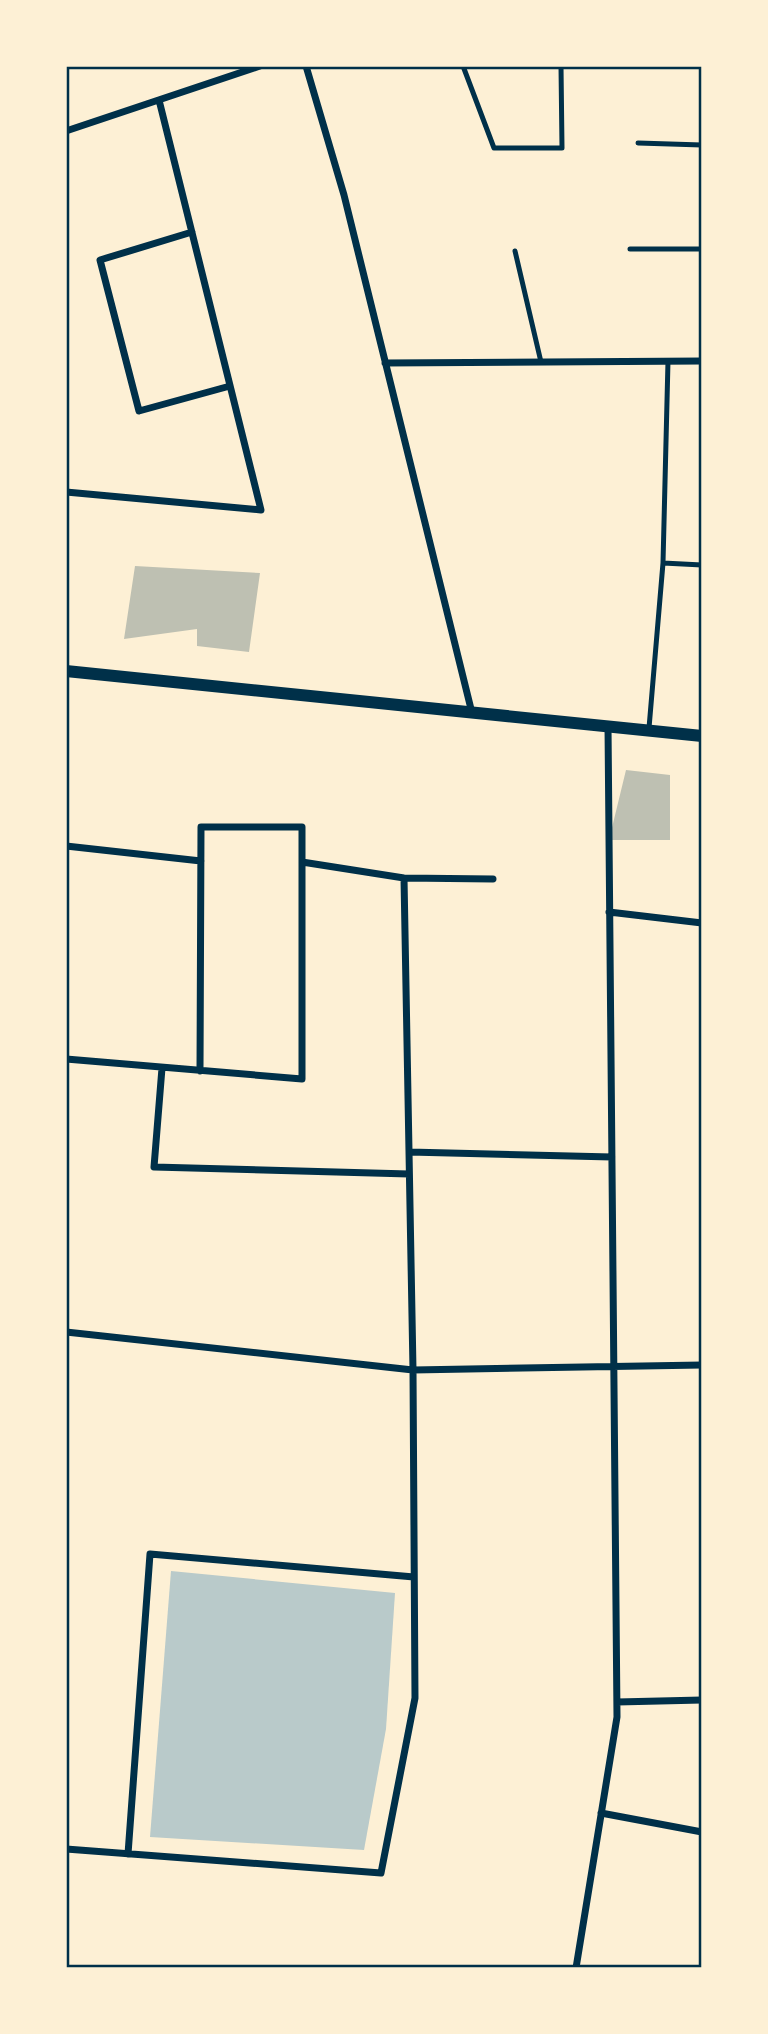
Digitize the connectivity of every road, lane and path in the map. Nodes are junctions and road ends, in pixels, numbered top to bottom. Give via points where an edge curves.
1 (260, 66) edge
2 (306, 66) edge
3 (463, 66) edge
4 (561, 66) edge
5 (159, 100) junction
6 (66, 131) edge
7 (638, 143) dead end
8 (702, 145) edge
9 (192, 232) junction
10 (629, 249) dead end
11 (702, 249) edge
12 (515, 251) dead end
13 (668, 361) junction
14 (702, 361) edge
15 (541, 362) junction
16 (385, 363) junction
17 (230, 386) junction
18 (66, 492) edge
19 (663, 563) junction
20 (702, 565) edge
21 (66, 671) edge
22 (472, 713) junction
23 (608, 726) junction
24 (649, 731) junction
25 (702, 736) edge
26 (66, 846) edge
27 (201, 861) junction
28 (302, 862) junction
29 (404, 878) junction
30 (493, 879) dead end
31 (610, 912) junction
32 (702, 923) edge
33 (66, 1059) edge
34 (162, 1068) junction
35 (200, 1071) junction
36 (409, 1152) junction
37 (612, 1157) junction
38 (409, 1174) junction
39 (66, 1332) edge
40 (702, 1365) edge
41 (614, 1366) junction
42 (413, 1370) junction
43 (414, 1577) junction
44 (702, 1700) edge
45 (617, 1702) junction
46 (601, 1813) junction
47 (702, 1832) edge
48 (66, 1849) edge
49 (128, 1854) junction
50 (576, 1968) edge

1 - 5 street
2 - 16 street via 344,195
3 - 4 lane via 494,148 562,148
5 - 6 street
5 - 9 street
7 - 8 lane
9 - 17 street
9 - 17 street via 100,260 139,411
10 - 11 lane
12 - 15 lane
13 - 14 street
13 - 15 street
13 - 19 lane
15 - 16 street
16 - 22 street
17 - 18 street via 261,510
19 - 20 lane
19 - 24 lane
21 - 22 street
22 - 23 street
23 - 24 street
23 - 31 street
24 - 25 street
26 - 27 street
27 - 28 street via 201,827 303,827
27 - 35 street
28 - 29 street
28 - 35 street via 302,1079
29 - 30 street
29 - 36 street
31 - 32 street
31 - 37 street
33 - 34 street
34 - 35 street
34 - 38 street via 154,1167
36 - 37 street
36 - 38 street
37 - 41 street
38 - 42 street
39 - 42 street
40 - 41 street
41 - 42 street
41 - 45 street
42 - 43 street
43 - 49 street via 415,1698 381,1873
43 - 49 street via 150,1555
44 - 45 street
45 - 46 street
46 - 47 street
46 - 50 street
48 - 49 street

